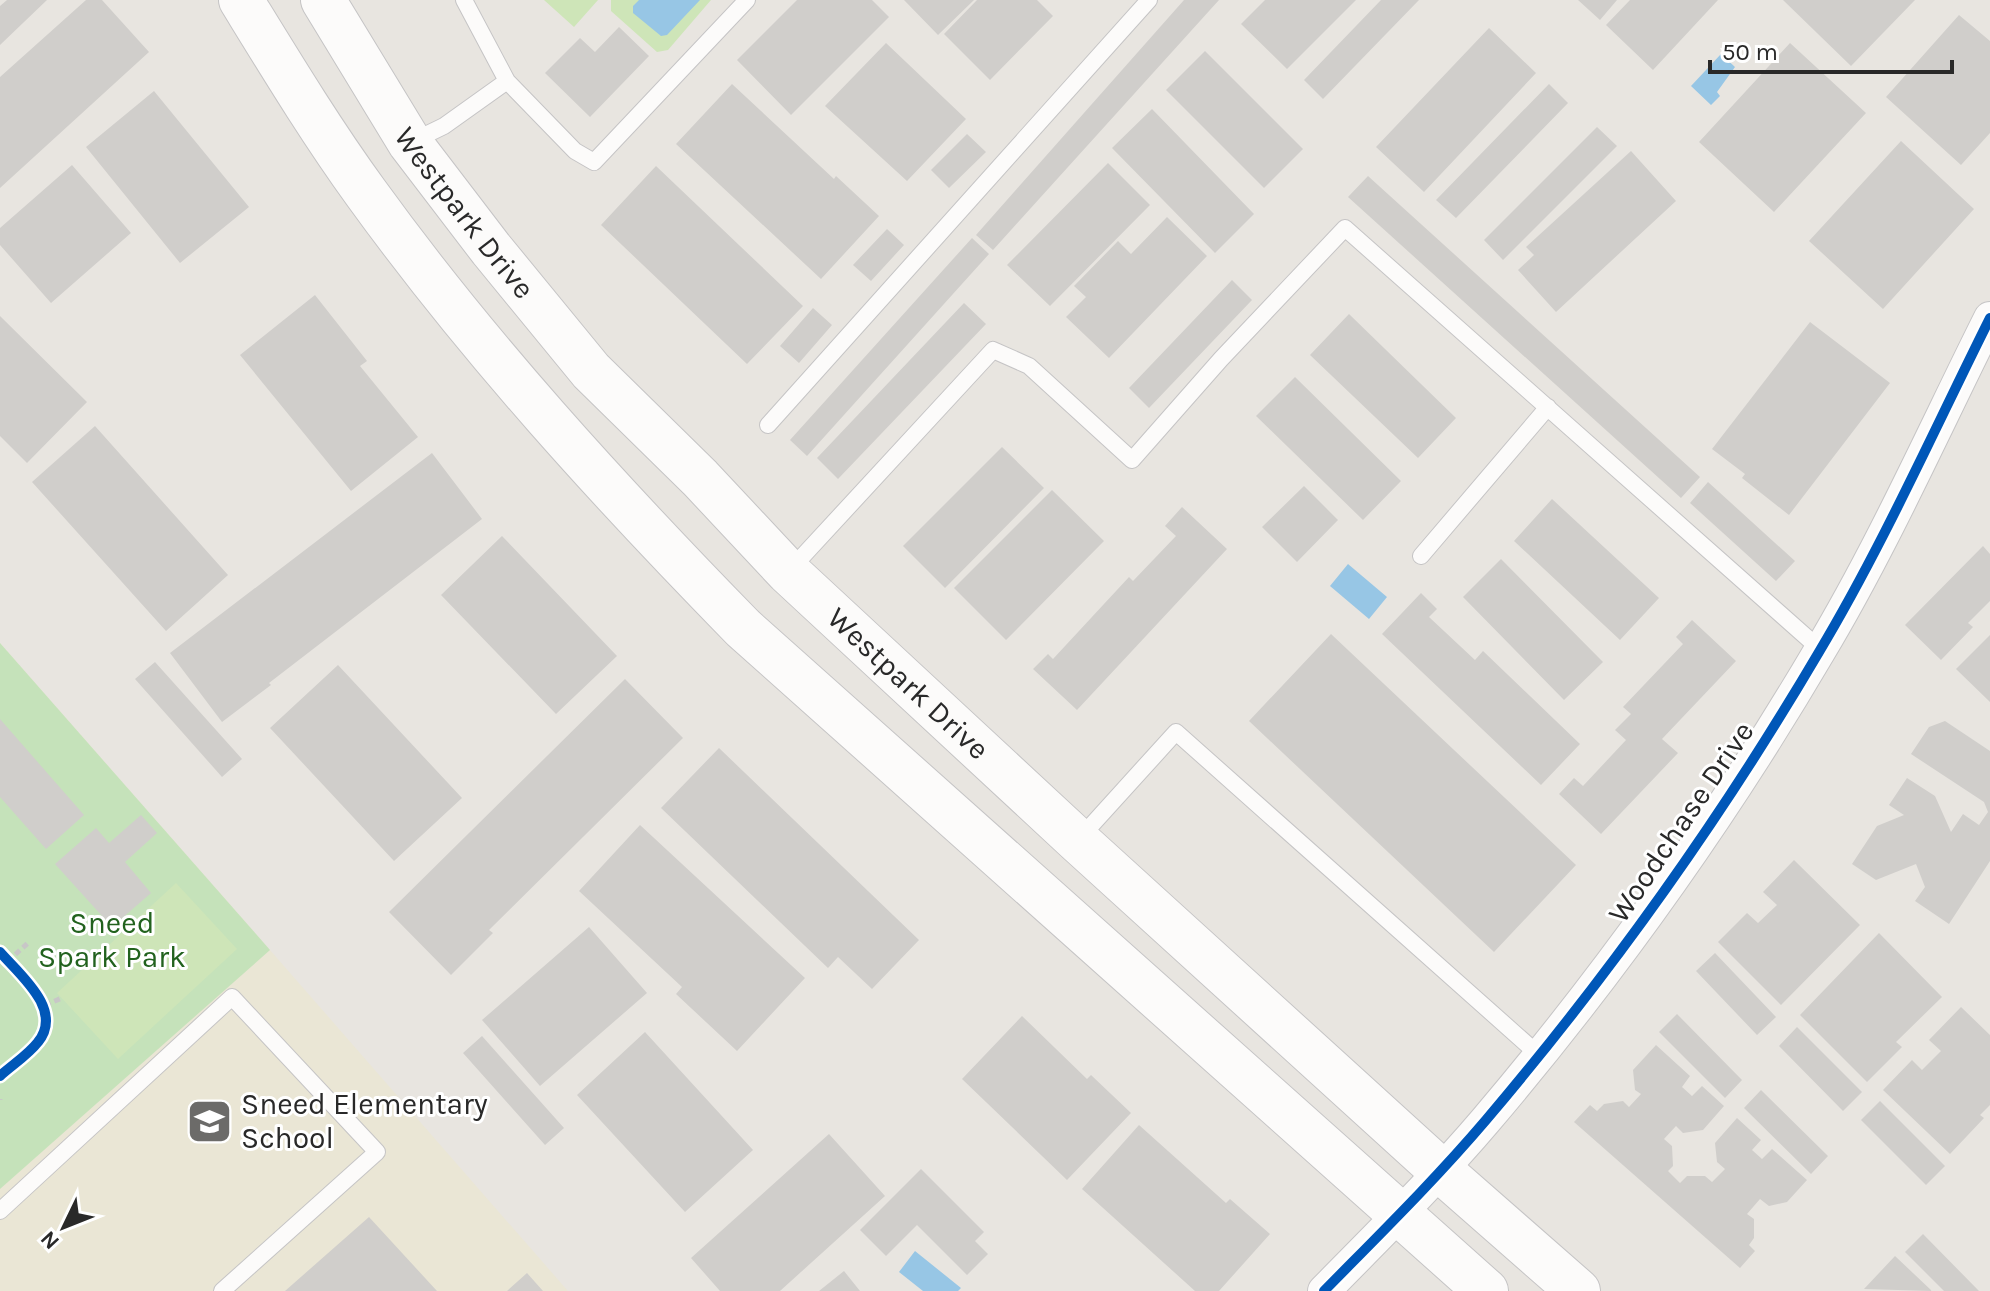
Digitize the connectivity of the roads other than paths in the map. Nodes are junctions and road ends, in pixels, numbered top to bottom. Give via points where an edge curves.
1 (241, 0) edge
2 (323, 0) edge
3 (464, 0) edge
4 (747, 0) edge
5 (1149, 0) edge
6 (507, 81) junction
7 (410, 143) junction
8 (1990, 318) edge
9 (1548, 407) junction
10 (768, 425) dead end
11 (1421, 556) dead end
12 (788, 572) junction
13 (1821, 650) junction
14 (1078, 841) junction
15 (1539, 1055) junction
16 (1440, 1170) junction
17 (0, 1211) edge
18 (1400, 1214) junction
19 (222, 1291) edge
20 (1324, 1291) edge
21 (1486, 1291) edge
22 (1578, 1291) edge

1 - 18 main road via 366,193 490,351 651,533 743,628
2 - 7 main road, Westpark Drive
3 - 6 lane
4 - 6 lane via 594,162 575,151
5 - 10 lane
6 - 7 lane
7 - 12 main road, Westpark Drive via 591,371
8 - 13 street, Woodchase Drive
9 - 11 lane
9 - 12 lane via 1345,228 1132,460 1029,366 993,350
9 - 13 lane
12 - 14 main road, Westpark Drive
13 - 15 street, Woodchase Drive via 1630,942
14 - 15 lane via 1176,732
14 - 16 main road, Westpark Drive
15 - 16 street, Woodchase Drive
16 - 18 street, Woodchase Drive
16 - 22 main road, Westpark Drive
17 - 19 lane via 232,997 377,1152
18 - 20 street, Woodchase Drive
18 - 21 main road

